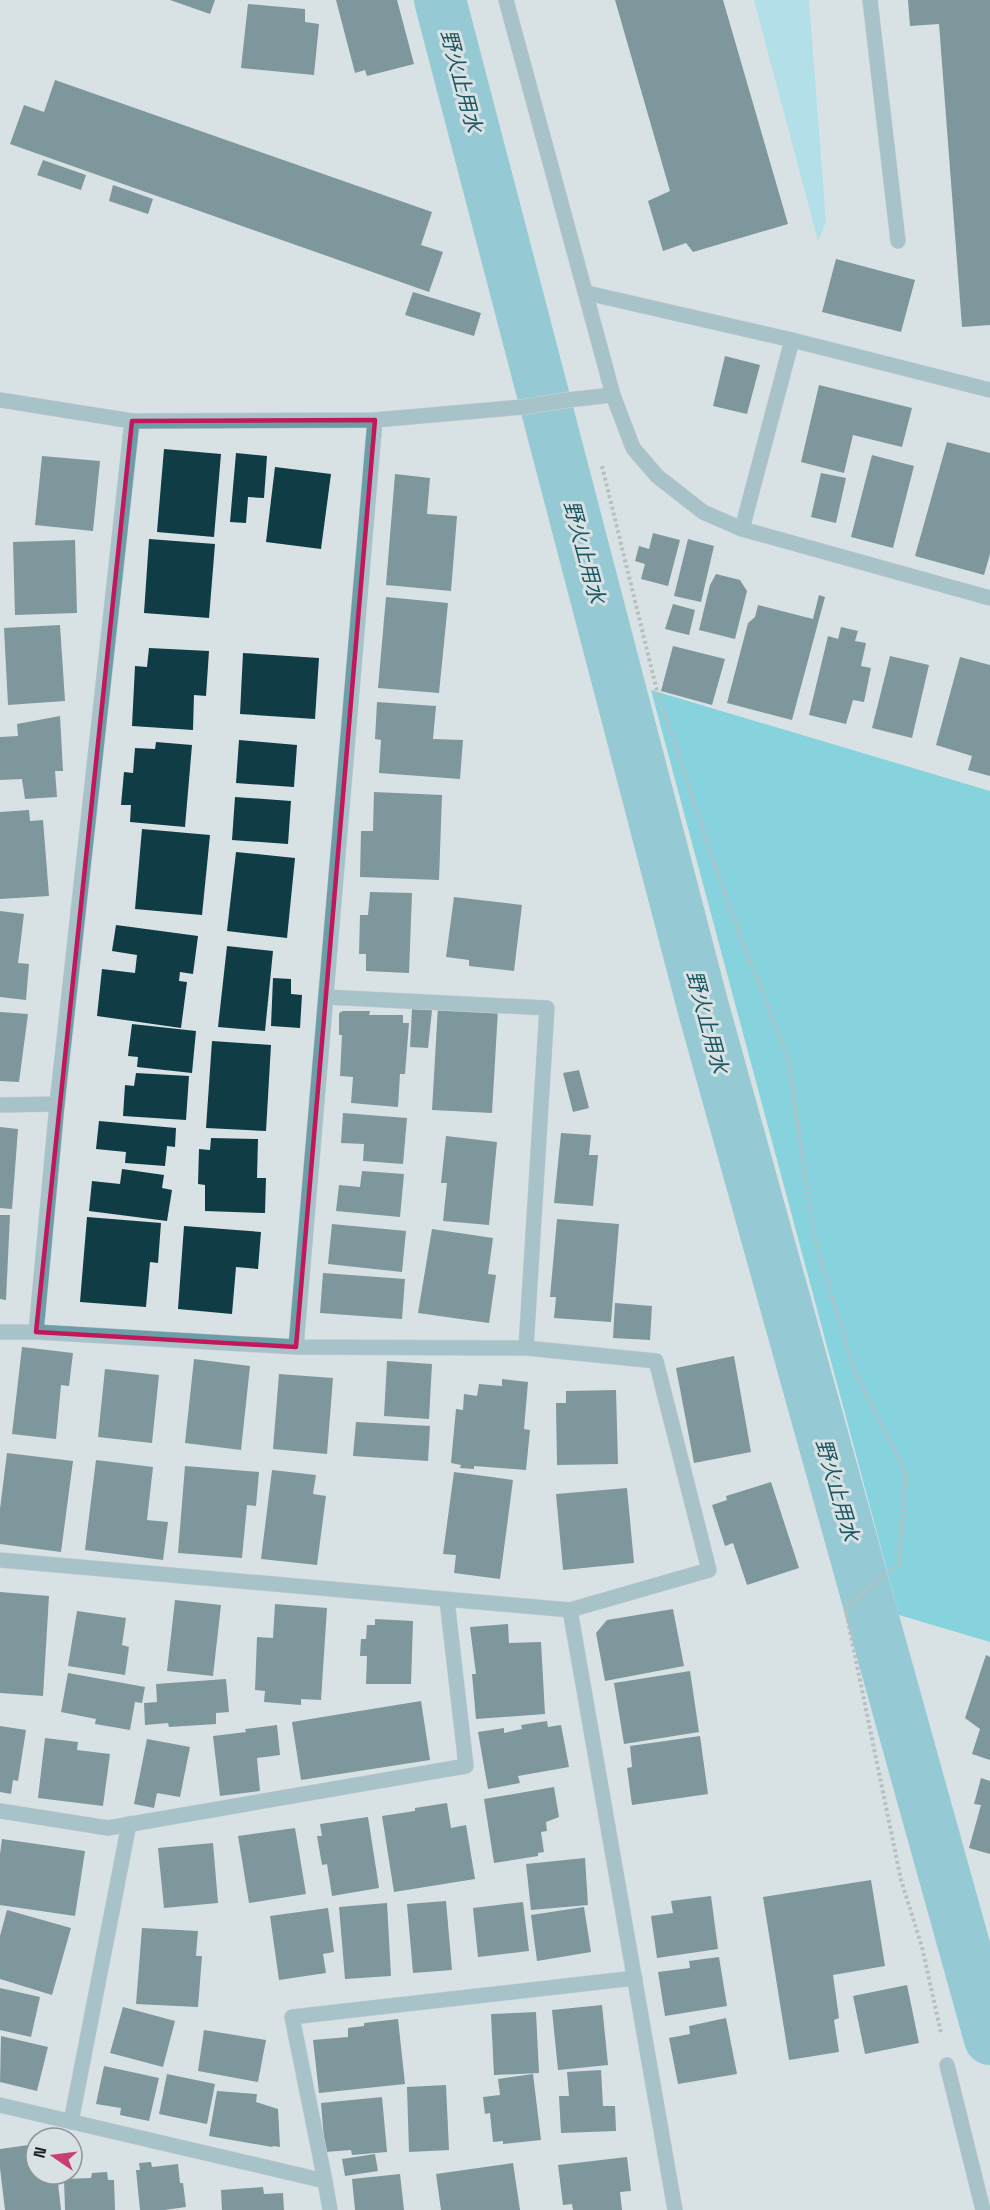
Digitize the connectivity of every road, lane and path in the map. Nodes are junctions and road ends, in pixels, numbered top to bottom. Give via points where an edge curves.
1 (506, 0) edge
2 (870, 0) edge
3 (898, 241) dead end
4 (587, 293) junction
5 (792, 340) junction
6 (990, 390) edge
7 (613, 395) junction
8 (0, 400) edge
9 (375, 420) junction
10 (132, 421) junction
11 (599, 455) dead end
12 (742, 529) junction
13 (990, 598) edge
14 (326, 997) junction
15 (57, 1104) junction
16 (0, 1105) edge
17 (0, 1332) edge
18 (36, 1332) junction
19 (296, 1347) junction
20 (526, 1348) junction
21 (0, 1560) edge
22 (447, 1600) junction
23 (570, 1610) junction
24 (0, 1811) edge
25 (129, 1824) junction
26 (635, 1978) junction
27 (947, 2065) joint
28 (0, 2104) edge
29 (71, 2121) junction
30 (325, 2181) junction
31 (330, 2210) edge
32 (675, 2210) edge
33 (983, 2210) edge

1 - 4 street
2 - 3 street
4 - 5 street
4 - 7 street
5 - 6 street
5 - 12 street
7 - 9 street via 523,408
7 - 12 street via 633,448 657,476 703,513
8 - 10 street
9 - 10 street
9 - 14 street
10 - 15 street
11 - 27 path via 657,691 726,898 788,1059 815,1241 855,1372 906,1472 899,1564 845,1607 901,1881 922,1947
12 - 13 street
14 - 19 street
14 - 20 street via 547,1008
15 - 16 street
15 - 18 street
17 - 18 street
18 - 19 street
19 - 20 street
20 - 23 street via 656,1361 709,1570
21 - 22 street
22 - 23 street
22 - 25 street via 466,1766
23 - 26 street
24 - 25 street via 108,1828
25 - 29 street
26 - 30 street via 292,2017
26 - 32 street
27 - 33 street
28 - 29 street
29 - 30 street
30 - 31 street

